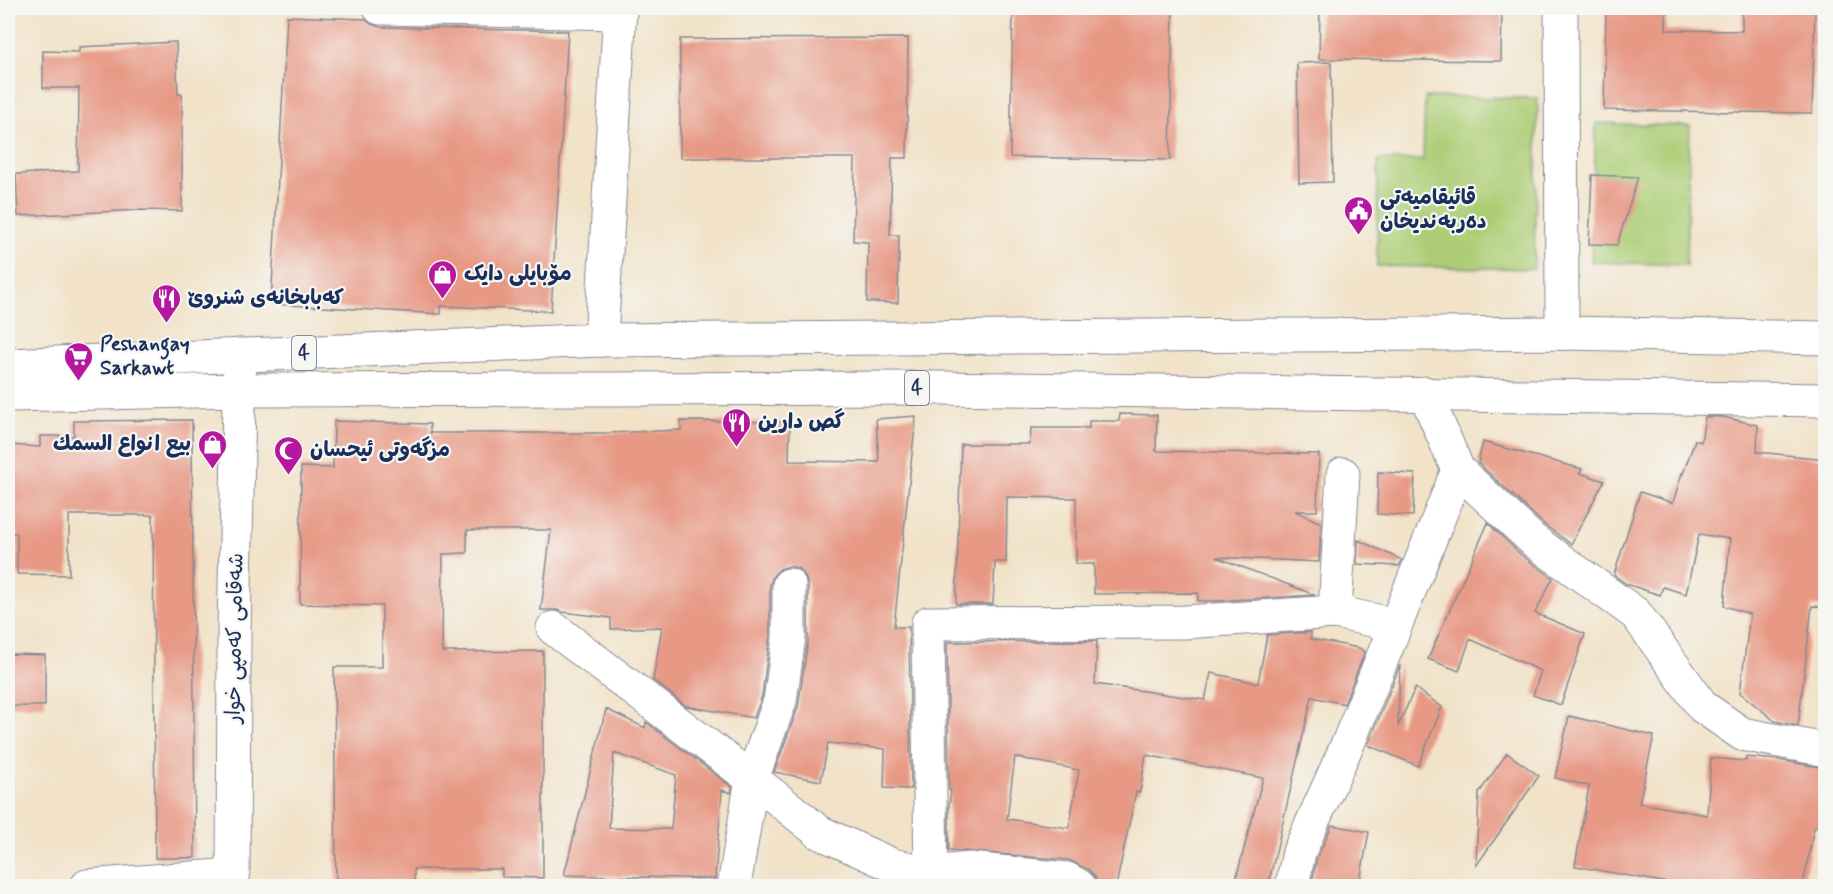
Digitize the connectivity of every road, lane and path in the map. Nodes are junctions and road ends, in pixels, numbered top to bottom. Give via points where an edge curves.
1 (380, 8) edge
2 (1561, 8) edge
3 (620, 10) edge
4 (1562, 333) junction
5 (1826, 338) edge
6 (601, 340) junction
7 (240, 355) junction
8 (8, 365) edge
9 (239, 390) junction
10 (1425, 393) junction
11 (8, 395) edge
12 (1826, 400) edge
13 (1458, 470) junction
14 (1343, 474) dead end
15 (789, 585) dead end
16 (1335, 612) junction
17 (1395, 625) junction
18 (553, 628) dead end
19 (1826, 750) edge
20 (752, 779) junction
21 (930, 880) edge
22 (233, 881) edge
23 (87, 886) edge
24 (734, 886) edge
25 (1079, 886) edge
26 (1292, 886) edge

1 - 3 main road
2 - 4 main road
3 - 6 main road
4 - 5 main road, 4
4 - 6 main road, 4
6 - 7 main road, 4
7 - 8 main road, 4
7 - 9 main road, شەقامی کەمپی خوار
9 - 10 main road, 4 via 950,388
9 - 11 main road, 4
9 - 22 main road, شەقامی کەمپی خوار
10 - 12 main road, 4
10 - 13 main road
13 - 17 main road
13 - 19 main road via 1534,541 1636,614 1703,706 1742,734
14 - 16 main road
15 - 20 main road via 789,637 780,701
16 - 17 main road
16 - 21 main road via 1185,622 928,623
17 - 26 main road via 1299,852
18 - 20 main road
20 - 21 main road via 819,832
20 - 24 main road
21 - 25 main road via 970,868 1067,879
22 - 23 main road

